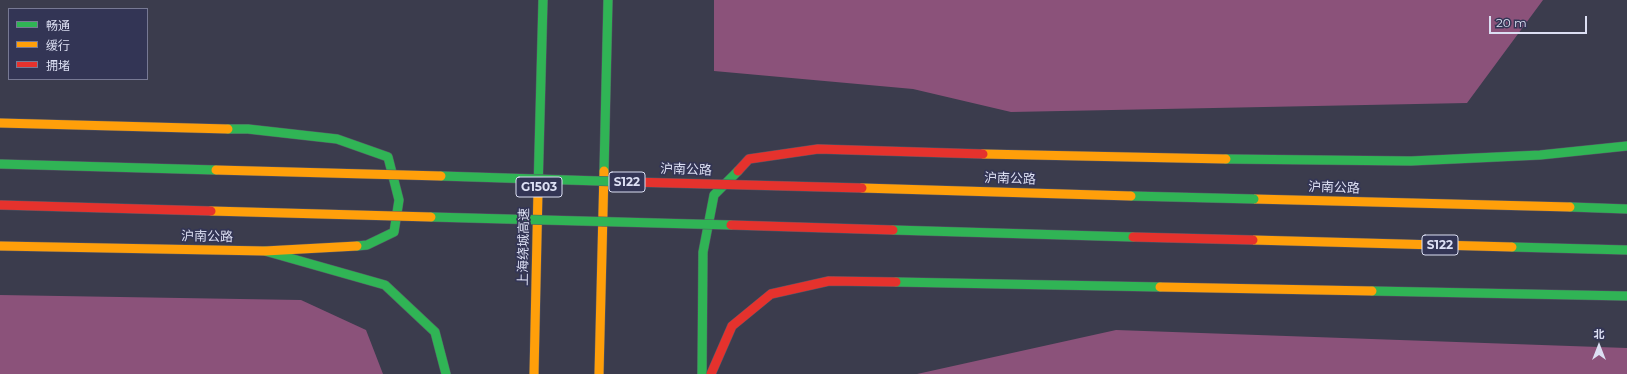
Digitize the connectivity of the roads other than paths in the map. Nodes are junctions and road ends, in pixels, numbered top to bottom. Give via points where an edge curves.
1 (544, 0) edge
2 (608, 0) edge
3 (0, 123) edge
4 (1627, 146) edge
5 (0, 164) edge
6 (0, 205) edge
7 (1627, 209) edge
8 (0, 246) edge
9 (1627, 250) edge
10 (265, 251) junction
11 (1627, 296) edge
12 (446, 374) edge
13 (534, 374) edge
14 (599, 374) edge
15 (702, 374) edge
16 (711, 374) edge

1 - 13 main road, 上海绕城高速 / G1503
2 - 14 main road
3 - 10 main road, 沪南公路 via 248,129 337,139 388,157 399,200 394,232 366,245
4 - 15 main road via 1540,155 1411,160 1111,158 818,149 749,159 714,195 703,252
5 - 7 main road, 沪南公路 / S122, bridge
6 - 9 main road, 沪南公路 / S122, bridge
8 - 10 main road, 沪南公路
10 - 12 main road via 385,285 435,332
11 - 16 main road via 829,281 771,294 732,326

